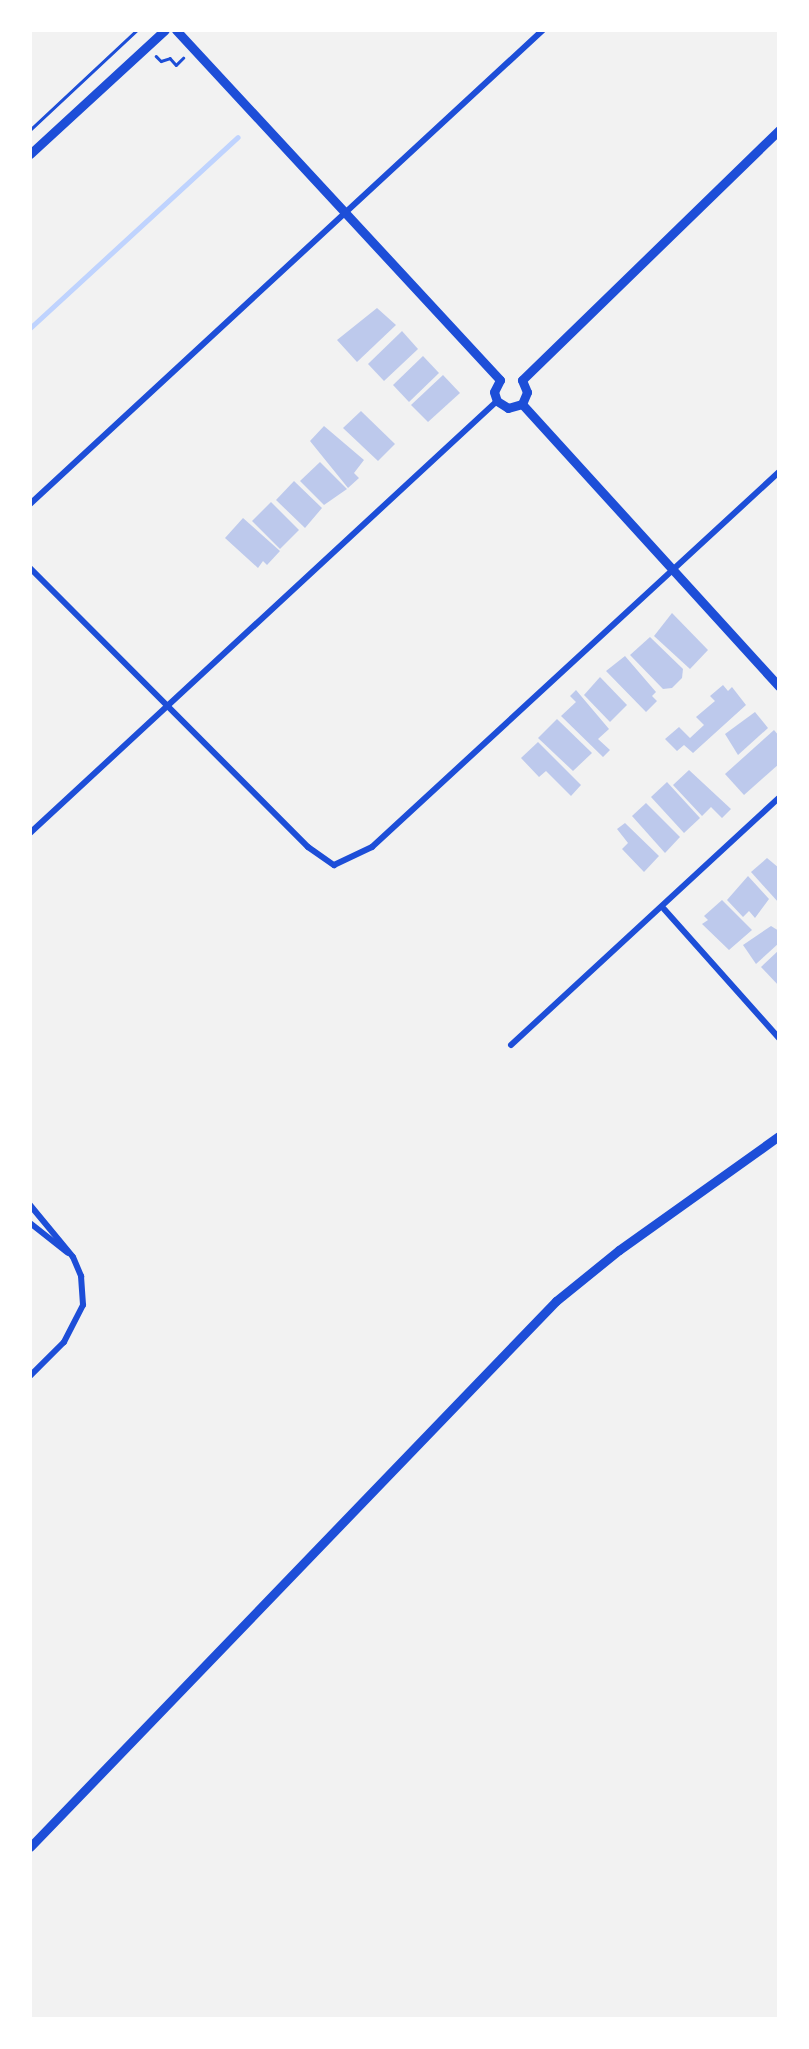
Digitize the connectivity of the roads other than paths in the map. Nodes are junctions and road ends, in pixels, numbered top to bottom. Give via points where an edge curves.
1 (165, 30) edge
2 (176, 30) edge
3 (543, 30) edge
4 (779, 130) edge
5 (30, 154) edge
6 (345, 212) junction
7 (500, 380) junction
8 (522, 380) junction
9 (497, 401) junction
10 (522, 404) junction
11 (779, 472) edge
12 (30, 504) edge
13 (30, 568) edge
14 (672, 569) junction
15 (779, 686) edge
16 (167, 707) junction
17 (779, 798) edge
18 (30, 833) edge
19 (664, 909) junction
20 (779, 1038) edge
21 (512, 1045) dead end
22 (779, 1136) edge
23 (30, 1205) edge
24 (30, 1223) edge
25 (73, 1257) junction
26 (30, 1376) edge
27 (30, 1847) edge

1 - 5 street
2 - 6 street
3 - 6 street
4 - 8 street
6 - 7 street
6 - 12 street
7 - 8 street
7 - 9 street
8 - 10 street
9 - 10 street via 508,408
9 - 16 street
10 - 14 street
11 - 14 street
13 - 16 street
14 - 15 street
14 - 16 street via 351,860 334,864 308,847
16 - 18 street
17 - 19 street
19 - 20 street
19 - 21 street
22 - 27 street via 556,1302
23 - 25 street
24 - 25 street
25 - 26 street via 84,1305 64,1342

